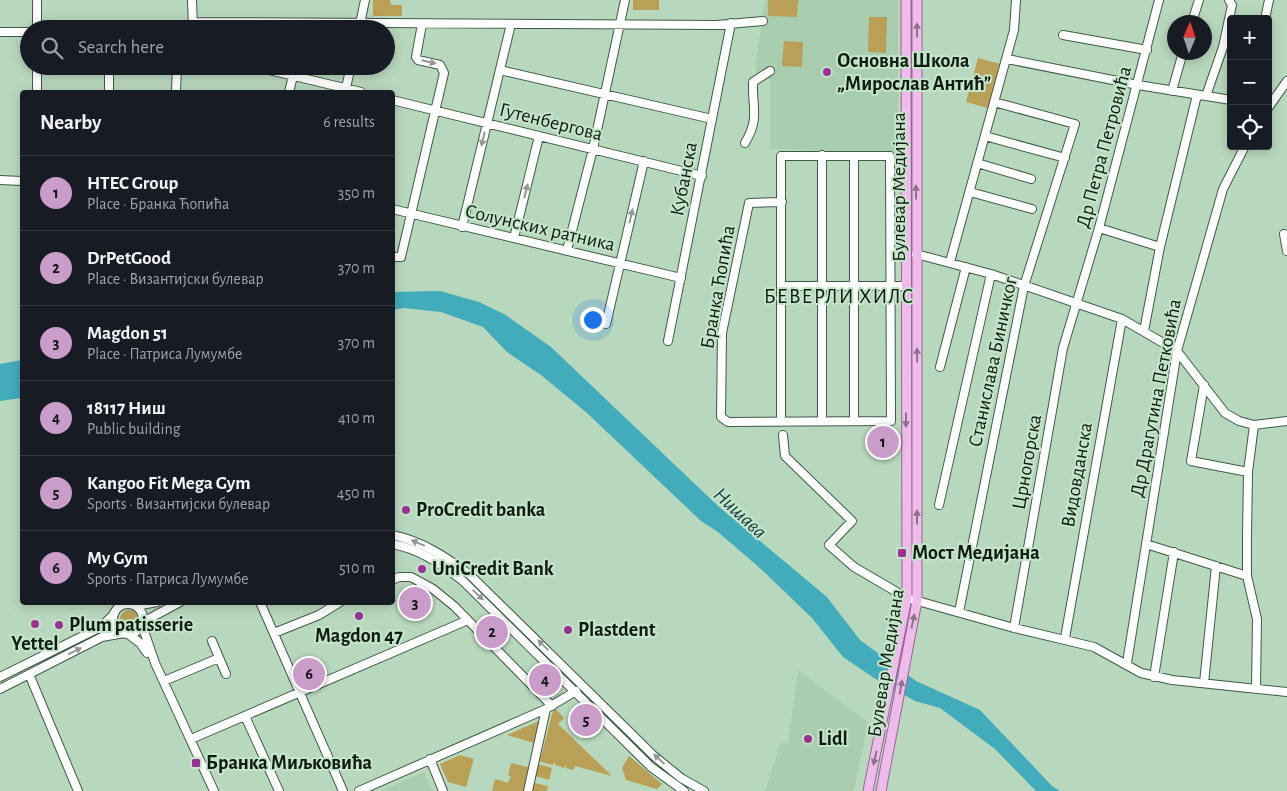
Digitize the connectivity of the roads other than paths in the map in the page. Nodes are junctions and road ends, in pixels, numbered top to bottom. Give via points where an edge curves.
1 (37, 0) edge
2 (192, 0) edge
3 (365, 0) edge
4 (625, 0) edge
5 (906, 0) edge
6 (917, 0) edge
7 (1016, 0) edge
8 (1159, 0) edge
9 (1198, 0) edge
10 (1229, 0) edge
11 (1269, 0) edge
12 (1194, 15) edge
13 (1265, 15) edge
14 (38, 20) edge
15 (192, 20) edge
16 (360, 20) edge
17 (762, 21) dead end
18 (731, 23) junction
19 (422, 24) junction
20 (511, 24) junction
21 (395, 25) edge
22 (620, 25) junction
23 (0, 32) edge
24 (20, 32) edge
25 (1063, 35) dead end
26 (1147, 50) junction
27 (1007, 59) junction
28 (1181, 60) edge
29 (500, 70) junction
30 (770, 71) dead end
31 (37, 75) edge
32 (109, 75) edge
33 (177, 75) edge
34 (289, 75) edge
35 (348, 75) edge
36 (293, 76) junction
37 (1287, 81) edge
38 (1138, 85) junction
39 (37, 90) edge
40 (109, 90) edge
41 (176, 90) edge
42 (290, 90) edge
43 (342, 90) edge
44 (345, 90) edge
45 (1172, 91) junction
46 (604, 93) junction
47 (1197, 95) junction
48 (1206, 96) junction
49 (1227, 99) edge
50 (395, 101) edge
51 (994, 102) junction
52 (1270, 105) edge
53 (435, 111) junction
54 (712, 119) junction
55 (487, 123) junction
56 (540, 136) junction
57 (985, 136) junction
58 (745, 143) dead end
59 (593, 149) junction
60 (1243, 150) edge
61 (822, 155) junction
62 (854, 156) junction
63 (1065, 158) junction
64 (644, 161) junction
65 (977, 163) junction
66 (702, 176) junction
67 (1032, 178) dead end
68 (0, 180) edge
69 (20, 181) edge
70 (970, 192) junction
71 (782, 202) junction
72 (1032, 209) dead end
73 (395, 211) edge
74 (411, 214) junction
75 (462, 227) junction
76 (1099, 228) junction
77 (1284, 234) dead end
78 (514, 238) junction
79 (1160, 247) junction
80 (567, 250) junction
81 (1287, 251) edge
82 (916, 254) junction
83 (395, 257) edge
84 (950, 262) junction
85 (620, 263) junction
86 (966, 267) junction
87 (990, 274) junction
88 (681, 278) junction
89 (854, 285) junction
90 (781, 286) junction
91 (822, 286) junction
92 (890, 286) junction
93 (906, 286) junction
94 (1024, 286) junction
95 (1076, 302) junction
96 (1122, 319) junction
97 (606, 324) dead end
98 (1144, 331) junction
99 (668, 341) dead end
100 (1177, 351) junction
101 (940, 367) dead end
102 (1204, 385) junction
103 (854, 420) junction
104 (782, 421) junction
105 (822, 421) junction
106 (891, 421) joint
107 (1287, 421) edge
108 (1254, 425) junction
109 (783, 435) dead end
110 (1248, 472) junction
111 (939, 505) dead end
112 (395, 536) edge
113 (1146, 544) junction
114 (395, 545) edge
115 (1174, 552) junction
116 (1216, 566) junction
117 (1247, 576) junction
118 (395, 579) edge
119 (907, 598) junction
120 (917, 601) junction
121 (135, 605) edge
122 (175, 605) edge
123 (261, 605) edge
124 (334, 605) edge
125 (116, 609) edge
126 (959, 612) junction
127 (468, 620) junction
128 (142, 623) junction
129 (1014, 628) junction
130 (126, 633) junction
131 (274, 633) junction
132 (1065, 638) junction
133 (212, 641) dead end
134 (219, 658) junction
135 (155, 663) junction
136 (1127, 663) junction
137 (29, 674) junction
138 (226, 674) dead end
139 (0, 677) edge
140 (1154, 677) junction
141 (164, 681) junction
142 (1204, 683) junction
143 (1256, 688) junction
144 (0, 689) edge
145 (576, 691) junction
146 (301, 692) junction
147 (1287, 692) edge
148 (549, 708) junction
149 (245, 716) junction
150 (191, 738) junction
151 (430, 759) junction
152 (211, 790) edge
153 (78, 791) edge
154 (279, 791) edge
155 (343, 791) edge
156 (359, 791) edge
157 (443, 791) edge
158 (528, 791) edge
159 (684, 791) edge
160 (704, 791) edge
161 (868, 791) edge
162 (881, 791) edge

1 - 14 street
2 - 15 street
3 - 16 street
4 - 22 street
5 - 93 main road, Булевар Медијана
82 -> 6 main road, Булевар Медијана
7 - 27 street via 1014,30
8 - 26 street, Др Петра Петровића
9 - 12 street
10 - 48 street via 1232,5 1223,47
11 - 13 street
17 - 18 street
18 - 22 street
18 - 54 street, Кубанска
19 - 20 street
19 - 21 street
19 -> 53 street via 416,57 444,69
20 - 22 street
20 - 29 street
22 - 46 street
23 - 24 street
25 - 26 street
26 - 38 street, Др Петра Петровића
27 - 38 street
27 - 51 street
28 - 45 street
29 - 46 street
29 - 55 street
30 - 58 street via 753,82 754,127
31 - 39 street
32 - 40 street
33 - 41 street
34 - 36 street
35 - 44 street
36 - 42 street
36 - 43 street
37 - 52 street
38 - 45 street
38 - 76 street, Др Петра Петровића
45 - 47 street
46 - 54 street
46 - 59 street
47 - 48 street
47 - 79 street
48 - 49 street
50 - 53 street, Гутенбергова
51 - 57 street
51 - 63 street, Станислава Биничког via 1075,124
53 - 55 street, Гутенбергова
53 - 74 street
54 - 66 street, Кубанска
55 - 56 street, Гутенбергова
55 -> 75 street
56 - 59 street, Гутенбергова
78 -> 56 street
57 - 63 street
57 - 65 street
59 - 64 street, Гутенбергова
59 - 80 street
60 - 100 street, Др Драгутина Петковића via 1223,189
61 - 62 street
61 - 71 street via 781,156
61 - 91 street
62 - 89 street
62 - 92 street, Булевар Медијана via 890,156
63 - 94 street, Станислава Биничког
64 - 66 street, Гутенбергова
85 -> 64 street
65 - 67 street
65 - 70 street
66 - 88 street, Кубанска
68 - 69 street
70 - 72 street
70 - 84 street
71 - 90 street
71 - 104 street, Бранка Ћопића via 749,203 722,333 720,414 728,422
73 - 74 street, Солунских ратника
74 - 75 street, Солунских ратника
74 - 83 street via 401,257
75 - 78 street, Солунских ратника
76 - 79 street
76 - 95 street, Др Петра Петровића
77 - 81 street
78 - 80 street, Солунских ратника
79 - 98 street
80 - 85 street, Солунских ратника
82 - 84 street
120 -> 82 main road, Булевар Медијана
84 - 86 street
85 - 88 street, Солунских ратника
85 - 97 street
86 - 87 street
86 - 101 street
87 - 94 street
87 - 111 street
88 - 99 street, Кубанска
89 - 91 street
89 - 92 street
89 - 103 street
90 - 91 street
90 - 104 street
91 - 105 street
92 - 93 street
92 - 106 street, Булевар Медијана
93 -> 119 main road, Булевар Медијана
94 - 95 street
94 - 126 street, Станислава Биничког
95 - 96 street
95 - 129 street, Црногорска via 1063,348
96 - 98 street
96 - 132 street, Видовданска
98 - 100 street
100 - 102 street
100 - 113 street, Др Драгутина Петковића
102 - 108 street via 1225,412
102 - 110 street via 1191,461
103 - 105 street, Бранка Ћопића
103 - 106 street, Бранка Ћопића
104 - 105 street, Бранка Ћопића
107 - 108 street
108 - 110 street
109 - 119 street, Булевар Медијана via 785,456 852,521 829,545 854,567
110 - 117 street
160 -> 112 street via 681,778 654,756 470,575 440,554
113 - 115 street
113 - 136 street, Др Драгутина Петковића
114 -> 145 street via 421,553 449,570
115 - 116 street
115 - 140 street
116 - 117 street
116 - 142 street
117 - 143 street via 1257,619
118 - 127 street via 411,577 440,595
119 - 120 street
119 -> 161 main road, Булевар Медијана
120 - 126 street
162 -> 120 main road, Булевар Медијана
121 - 128 street via 141,611
122 - 128 street
123 - 131 street
124 - 131 street via 319,615
125 - 130 street via 115,625
125 - 139 street via 98,629
126 - 129 street
127 - 146 street
127 - 148 street
128 - 130 street via 136,631
128 - 135 street
129 - 132 street
130 - 135 street via 140,643
137 -> 130 street via 102,637
131 - 146 street
132 - 136 street via 1099,649
133 - 134 street
134 - 138 street
134 - 141 street
135 - 141 street
136 - 140 street
137 - 144 street
137 - 153 street
140 - 142 street
141 - 150 street
142 - 143 street
143 - 147 street
145 - 148 street
145 - 159 street via 652,767
146 - 149 street
146 - 155 street
148 - 151 street
148 - 158 street
149 - 150 street
149 - 154 street
150 - 152 street
151 - 156 street
151 - 157 street

